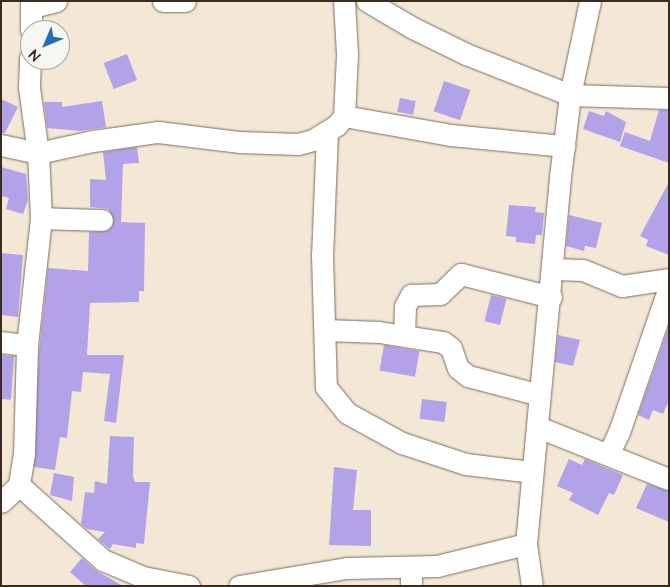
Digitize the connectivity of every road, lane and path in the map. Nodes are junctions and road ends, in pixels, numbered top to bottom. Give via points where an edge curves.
1 (56, 1) edge
2 (163, 1) edge
3 (185, 1) edge
4 (344, 1) edge
5 (367, 1) edge
6 (590, 1) edge
7 (32, 4) edge
8 (31, 20) edge
9 (30, 70) edge
10 (570, 95) junction
11 (669, 98) edge
12 (344, 116) junction
13 (327, 133) junction
14 (1, 145) edge
15 (564, 146) junction
16 (38, 154) junction
17 (41, 218) junction
18 (102, 220) dead end
19 (554, 269) junction
20 (669, 280) edge
21 (669, 287) edge
22 (550, 297) junction
23 (325, 330) junction
24 (404, 335) junction
25 (1, 342) edge
26 (27, 345) junction
27 (540, 395) junction
28 (538, 427) junction
29 (609, 453) junction
30 (531, 472) junction
31 (669, 479) edge
32 (19, 485) junction
33 (2, 501) edge
34 (526, 544) junction
35 (411, 576) edge
36 (189, 586) edge
37 (238, 586) edge
38 (532, 586) edge

1 - 7 street
2 - 3 street
4 - 12 street via 347,54
5 - 10 street via 412,28 466,54
6 - 10 street
7 - 8 street
9 - 16 street
10 - 11 street
10 - 15 street
12 - 13 street
12 - 15 street via 451,135
13 - 16 street via 298,144 240,142 158,132 93,141
13 - 23 street via 322,220
14 - 16 street
15 - 19 street
16 - 17 street
17 - 18 street
17 - 26 street
19 - 20 street via 583,270 622,286
19 - 22 street
21 - 29 street
22 - 24 street via 464,273 440,294 411,295 405,306
22 - 27 street
23 - 24 street
23 - 30 street via 326,387 347,413 387,435 438,456 466,464
24 - 27 street via 443,342 450,348 458,368 468,376
25 - 26 street
26 - 32 street via 24,454
27 - 28 street
28 - 29 street
28 - 30 street
29 - 31 street
30 - 34 street
32 - 33 street
32 - 36 street via 103,560 143,578
34 - 35 street
34 - 38 street
35 - 37 street via 347,568

